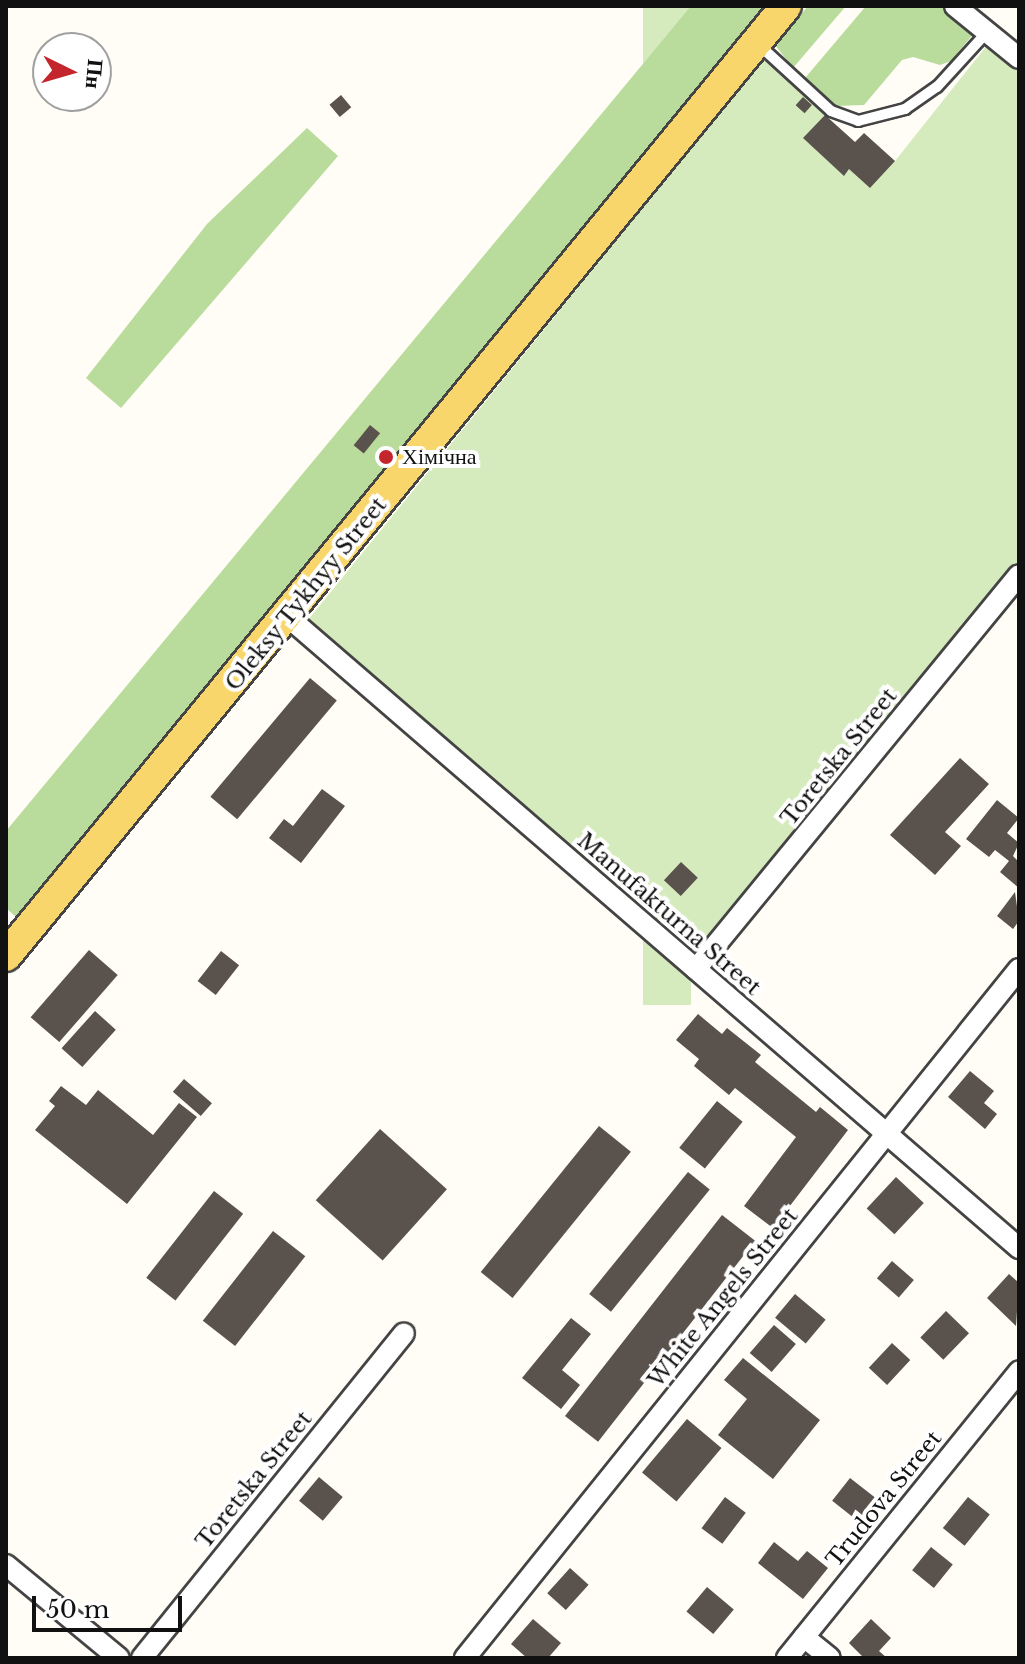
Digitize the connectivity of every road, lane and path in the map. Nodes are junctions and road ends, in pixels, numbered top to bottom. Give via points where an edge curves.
1 (786, 6) edge
2 (955, 6) edge
3 (987, 32) junction
4 (756, 42) junction
5 (1019, 58) edge
6 (1019, 575) edge
7 (288, 617) junction
8 (6, 956) edge
9 (696, 969) junction
10 (1019, 969) edge
11 (886, 1133) junction
12 (1019, 1248) edge
13 (404, 1333) dead end
14 (1019, 1371) edge
15 (6, 1565) edge
16 (804, 1637) junction
17 (119, 1658) edge
18 (142, 1658) edge
19 (465, 1658) edge
20 (787, 1658) edge
21 (830, 1658) edge

1 - 4 main road, Oleksy Tykhyy Street
2 - 3 street
3 - 4 lane via 937,87 905,109 858,121 831,111
3 - 5 street
4 - 7 main road, Oleksy Tykhyy Street
6 - 9 street, Toretska Street
7 - 8 main road, Oleksy Tykhyy Street
7 - 9 street, Manufakturna Street
9 - 11 street, Manufakturna Street
10 - 11 street, White Angels Street
11 - 12 street, Manufakturna Street
11 - 19 street, White Angels Street
13 - 18 street, Toretska Street
14 - 16 street, Trudova Street
15 - 17 street
16 - 20 street, Trudova Street
16 - 21 street

